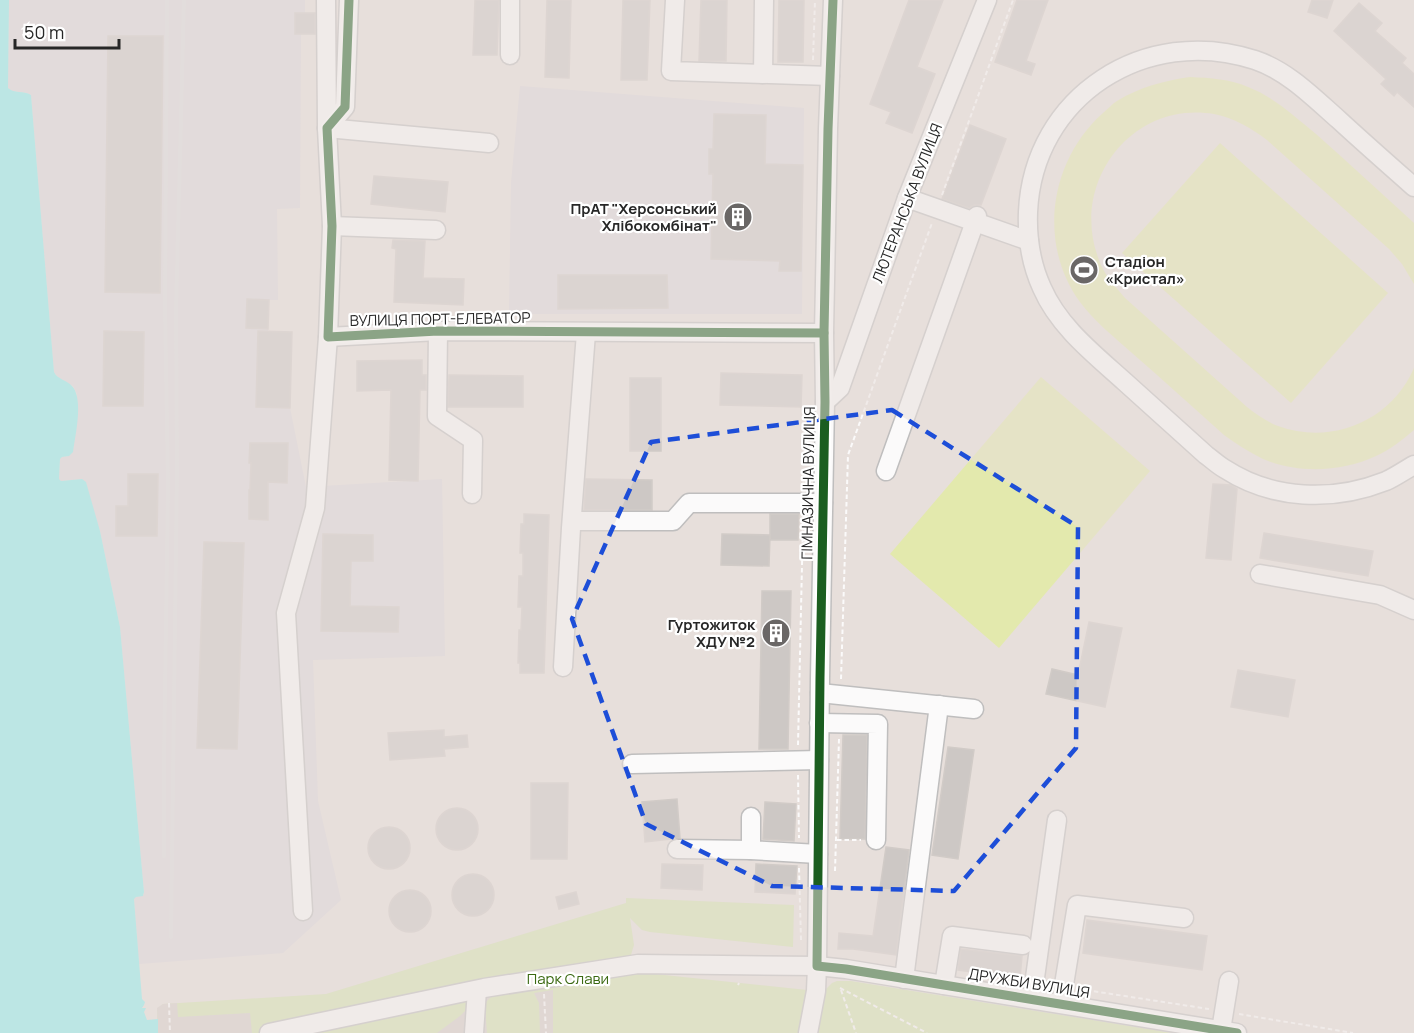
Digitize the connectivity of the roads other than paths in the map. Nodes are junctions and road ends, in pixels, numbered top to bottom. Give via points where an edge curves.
1 (326, 0) edge
2 (349, 0) edge
3 (510, 0) edge
4 (675, 0) edge
5 (764, 0) edge
6 (833, 0) edge
7 (987, 0) edge
8 (510, 55) dead end
9 (763, 74) junction
10 (821, 76) junction
11 (327, 128) junction
12 (489, 143) dead end
13 (1414, 187) edge
14 (907, 198) junction
15 (976, 219) junction
16 (332, 226) junction
17 (436, 230) dead end
18 (1029, 241) junction
19 (438, 331) junction
20 (586, 333) junction
21 (824, 333) junction
22 (328, 336) junction
23 (825, 402) junction
24 (1414, 465) edge
25 (886, 471) dead end
26 (472, 494) dead end
27 (816, 503) junction
28 (572, 521) junction
29 (1260, 574) dead end
30 (1414, 610) edge
31 (563, 667) dead end
32 (820, 693) junction
33 (939, 705) junction
34 (974, 709) dead end
35 (819, 723) junction
36 (819, 760) junction
37 (632, 764) dead end
38 (751, 817) dead end
39 (1057, 820) dead end
40 (876, 840) road end
41 (677, 849) dead end
42 (751, 850) junction
43 (818, 854) junction
44 (303, 911) dead end
45 (1184, 918) dead end
46 (1023, 945) dead end
47 (817, 966) junction
48 (904, 979) junction
49 (1229, 981) dead end
50 (944, 985) junction
51 (477, 990) junction
52 (1032, 999) junction
53 (1061, 1003) junction
54 (1229, 1031) edge
55 (269, 1033) edge
56 (474, 1033) edge
57 (808, 1033) edge

1 - 11 street, ВУЛИЦЯ ПОРТ-ЕЛЕВАТОР
2 - 11 street via 345,107
3 - 8 street
4 - 9 street via 671,71
5 - 9 street
6 - 10 street, ГІМНАЗИЧНА ВУЛИЦЯ
7 - 14 street, ЛЮТЕРАНСЬКА ВУЛИЦЯ
9 - 10 street
10 - 21 street, ГІМНАЗИЧНА ВУЛИЦЯ
11 - 12 street
11 - 16 street, ВУЛИЦЯ ПОРТ-ЕЛЕВАТОР
13 - 18 street via 1285,75 1256,61 1223,52 1189,50 1159,54 1100,80 1071,105 1052,131 1037,162 1029,195
14 - 15 street
14 - 23 street, ЛЮТЕРАНСЬКА ВУЛИЦЯ via 840,388
15 - 18 street
15 - 25 street
16 - 17 street
16 - 22 street, ВУЛИЦЯ ПОРТ-ЕЛЕВАТОР
18 - 24 street via 1041,287 1058,317 1225,470 1255,485 1290,494 1326,496 1357,491
19 - 20 street, ВУЛИЦЯ ПОРТ-ЕЛЕВАТОР
19 - 22 street, ВУЛИЦЯ ПОРТ-ЕЛЕВАТОР
19 - 26 street via 437,416 473,440
20 - 21 street, ВУЛИЦЯ ПОРТ-ЕЛЕВАТОР
20 - 28 street
21 - 23 street, ГІМНАЗИЧНА ВУЛИЦЯ
22 - 44 street via 315,508 286,613
23 - 27 street, ГІМНАЗИЧНА ВУЛИЦЯ
27 - 28 street via 689,503 673,521
27 - 32 street, ГІМНАЗИЧНА ВУЛИЦЯ
28 - 31 street
29 - 30 street via 1380,595
32 - 33 street
32 - 35 street, ГІМНАЗИЧНА ВУЛИЦЯ
33 - 34 street
33 - 48 street
35 - 36 street, ГІМНАЗИЧНА ВУЛИЦЯ
35 - 40 street via 878,724
36 - 37 street
36 - 43 street, ГІМНАЗИЧНА ВУЛИЦЯ
38 - 42 street
39 - 52 street
41 - 42 street
42 - 43 street
43 - 47 street, ГІМНАЗИЧНА ВУЛИЦЯ
45 - 53 street via 1077,905
46 - 50 street via 952,936
47 - 48 street, ДРУЖБИ ВУЛИЦЯ
47 - 51 street, ДРУЖБИ ВУЛИЦЯ via 638,964
47 - 57 street, ГІМНАЗИЧНА ВУЛИЦЯ
48 - 50 street, ДРУЖБИ ВУЛИЦЯ
49 - 54 street
50 - 52 street, ДРУЖБИ ВУЛИЦЯ
51 - 55 street, ДРУЖБИ ВУЛИЦЯ
51 - 56 street
52 - 53 street, ДРУЖБИ ВУЛИЦЯ
53 - 54 street, ДРУЖБИ ВУЛИЦЯ

